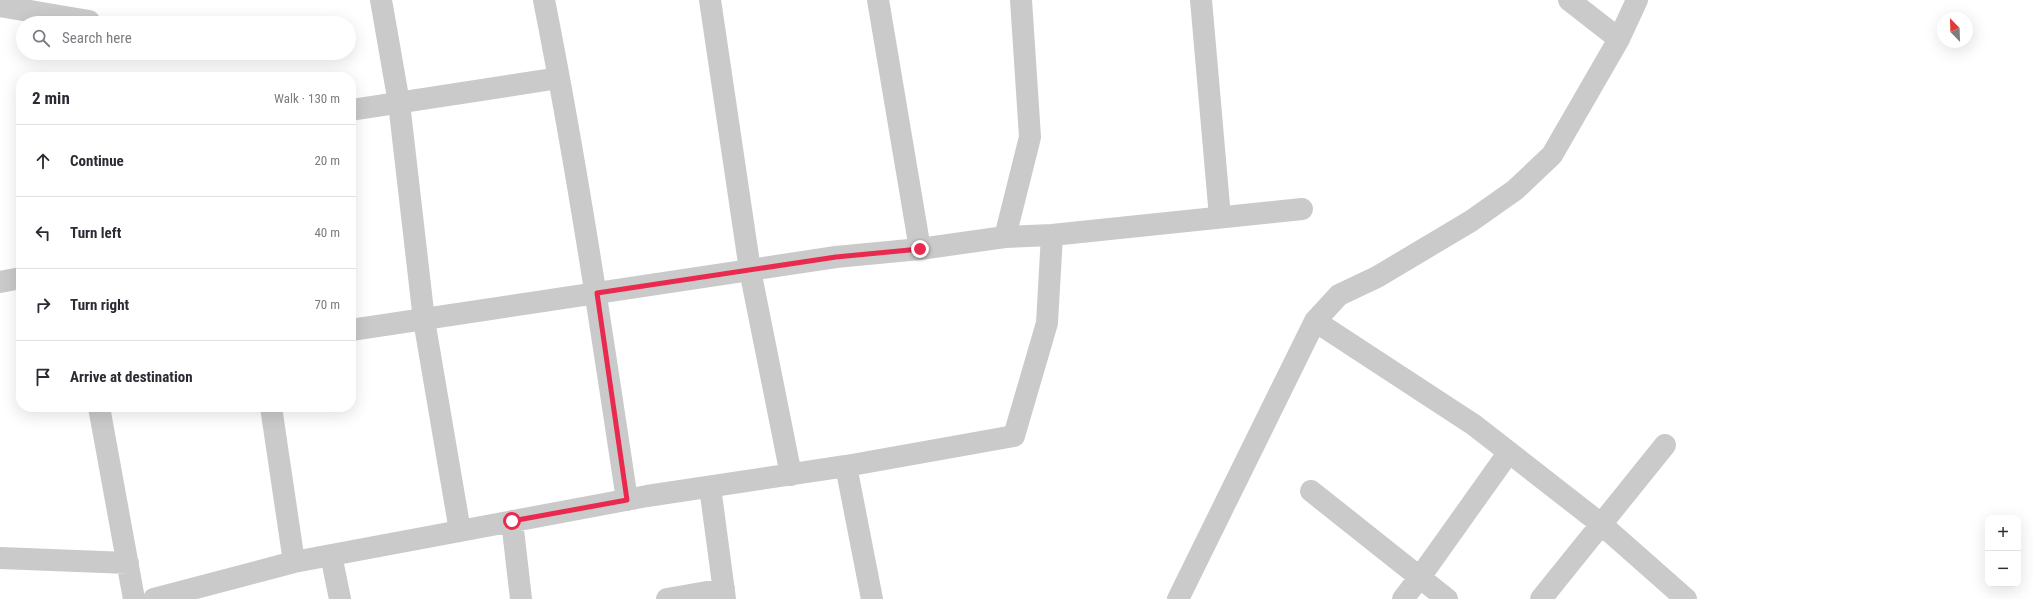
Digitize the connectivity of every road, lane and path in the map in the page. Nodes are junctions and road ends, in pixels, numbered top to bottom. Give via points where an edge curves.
1 (381, 0) edge
2 (544, 0) edge
3 (710, 0) edge
4 (878, 0) edge
5 (1021, 0) edge
6 (1201, 0) edge
7 (1569, 0) edge
8 (1637, 0) edge
9 (0, 6) edge
10 (59, 16) edge
11 (1619, 39) junction
12 (560, 78) junction
13 (399, 103) junction
14 (356, 109) edge
15 (1302, 209) dead end
16 (1220, 217) junction
17 (1052, 235) junction
18 (1005, 237) junction
19 (920, 249) junction
20 (750, 270) junction
21 (16, 279) edge
22 (0, 282) edge
23 (597, 293) junction
24 (424, 320) junction
25 (1316, 321) junction
26 (356, 329) edge
27 (100, 412) edge
28 (273, 412) edge
29 (1665, 445) dead end
30 (1508, 452) junction
31 (846, 466) junction
32 (791, 475) junction
33 (710, 487) junction
34 (1311, 491) dead end
35 (627, 500) junction
36 (512, 521) junction
37 (1602, 524) junction
38 (460, 531) junction
39 (331, 556) junction
40 (0, 558) edge
41 (294, 562) junction
42 (128, 563) junction
43 (1420, 578) junction
44 (724, 594) edge
45 (1682, 598) edge
46 (134, 599) edge
47 (154, 599) edge
48 (340, 599) edge
49 (521, 599) edge
50 (667, 599) edge
51 (872, 599) edge
52 (1178, 599) edge
53 (1403, 599) edge
54 (1447, 599) edge
55 (1541, 599) edge

1 - 13 street
2 - 12 street
3 - 20 street
4 - 19 street
5 - 18 street via 1030,137
6 - 16 street
7 - 11 street
8 - 11 street
9 - 10 street
11 - 25 street via 1552,155 1515,190 1471,221 1377,277 1339,295
12 - 13 street
12 - 23 street
13 - 14 street
13 - 24 street
15 - 16 street
16 - 17 street
17 - 18 street
17 - 31 street via 1047,323 1014,436
18 - 19 street
19 - 20 street via 836,257
20 - 23 street
20 - 32 street
21 - 22 street
23 - 24 street
23 - 35 street
24 - 26 street
24 - 38 street
25 - 30 street via 1474,425
25 - 52 street
27 - 42 street
28 - 41 street
29 - 37 street
30 - 37 street
30 - 43 street
31 - 32 street
31 - 51 street
32 - 33 street
33 - 35 street
33 - 44 street
34 - 43 street
35 - 36 street
36 - 38 street
36 - 49 street
37 - 45 street
37 - 55 street
38 - 39 street
39 - 41 street
39 - 48 street
40 - 42 street
41 - 47 street
42 - 46 street
43 - 53 street
43 - 54 street
44 - 50 street

